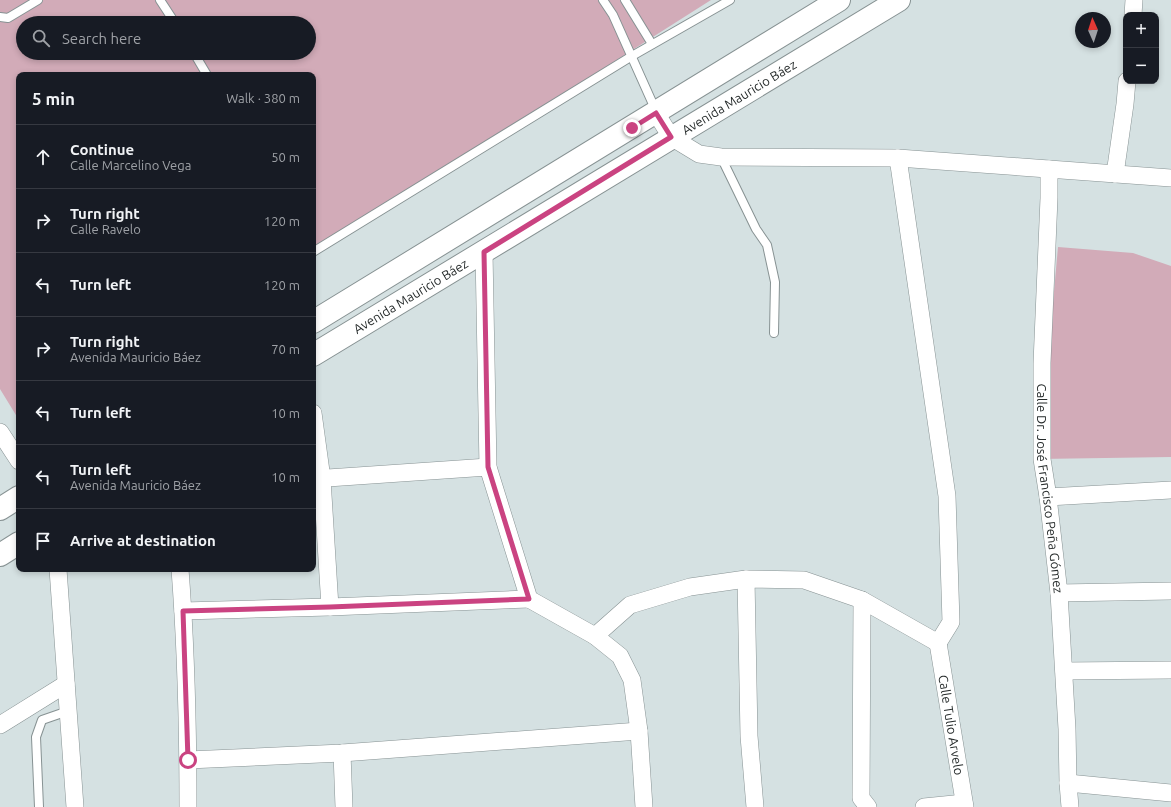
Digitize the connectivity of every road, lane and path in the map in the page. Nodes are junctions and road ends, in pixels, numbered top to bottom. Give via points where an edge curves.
1 (38, 0) edge
2 (160, 0) edge
3 (604, 0) edge
4 (625, 0) edge
5 (730, 0) edge
6 (839, 0) edge
7 (899, 0) edge
8 (1134, 0) edge
9 (1133, 12) edge
10 (170, 16) edge
11 (0, 17) edge
12 (652, 44) junction
13 (632, 56) junction
14 (198, 60) edge
15 (205, 72) edge
16 (1127, 84) edge
17 (656, 113) junction
18 (671, 137) junction
19 (721, 157) junction
20 (898, 158) junction
21 (1049, 169) junction
22 (1115, 174) junction
23 (1171, 178) edge
24 (316, 248) edge
25 (484, 252) junction
26 (316, 320) edge
27 (774, 333) dead end
28 (316, 353) edge
29 (0, 432) edge
30 (316, 453) edge
31 (16, 456) edge
32 (488, 467) junction
33 (318, 479) edge
34 (1171, 490) edge
35 (1048, 497) junction
36 (16, 499) edge
37 (0, 509) edge
38 (16, 545) edge
39 (0, 555) edge
40 (58, 572) edge
41 (180, 572) edge
42 (746, 579) junction
43 (1171, 591) edge
44 (1059, 593) junction
45 (529, 599) junction
46 (862, 600) junction
47 (330, 607) junction
48 (183, 611) junction
49 (595, 636) junction
50 (938, 643) junction
51 (1171, 670) edge
52 (1064, 671) junction
53 (66, 684) junction
54 (68, 711) junction
55 (0, 725) edge
56 (639, 731) junction
57 (342, 753) junction
58 (188, 760) junction
59 (1068, 783) junction
60 (1171, 793) edge
61 (964, 805) edge
62 (39, 807) edge
63 (74, 807) edge
64 (188, 807) edge
65 (344, 807) edge
66 (644, 807) edge
67 (755, 807) edge
68 (868, 807) edge
69 (924, 807) edge
70 (1070, 807) edge

1 - 11 lane via 8,18
2 - 10 lane
3 - 13 lane
4 - 12 lane
5 - 12 lane
6 - 17 main road
7 - 18 main road, Avenida Mauricio Báez
8 - 9 street
12 - 13 lane
13 - 17 lane
13 - 24 lane
14 - 15 lane
16 - 22 street
17 - 18 street
17 - 26 main road
18 - 19 street via 699,154
18 - 25 main road, Avenida Mauricio Báez
19 - 20 street
19 - 27 lane via 767,246 776,282
20 - 21 street
20 - 50 street via 947,496 951,622
21 - 22 street
21 - 35 street, Calle Dr. José Francisco Peña Gómez via 1042,385 1042,459
22 - 23 street
25 - 28 main road, Avenida Mauricio Báez
25 - 32 street
29 - 31 street
30 - 33 street
32 - 33 street
32 - 45 street
33 - 47 street
34 - 35 street
35 - 44 street, Calle Dr. José Francisco Peña Gómez
36 - 37 main road
38 - 39 main road
40 - 53 street
41 - 48 street
42 - 46 street via 804,580
42 - 49 street via 690,587 630,605
42 - 67 street via 749,736
43 - 44 street
44 - 52 street, Calle Dr. José Francisco Peña Gómez
45 - 47 street
45 - 49 street
46 - 50 street
46 - 68 street via 861,798
47 - 48 street
48 - 58 street
49 - 56 street via 620,656 632,680
50 - 61 street, Calle Tulio Arvelo
51 - 52 street
52 - 59 street, Calle Dr. José Francisco Peña Gómez
53 - 54 street
53 - 55 street
54 - 62 lane via 42,720 36,737
54 - 63 street
56 - 57 street
56 - 66 street
57 - 58 street
57 - 65 street
58 - 64 street
59 - 60 street
59 - 70 street, Calle Dr. José Francisco Peña Gómez
61 - 69 street

